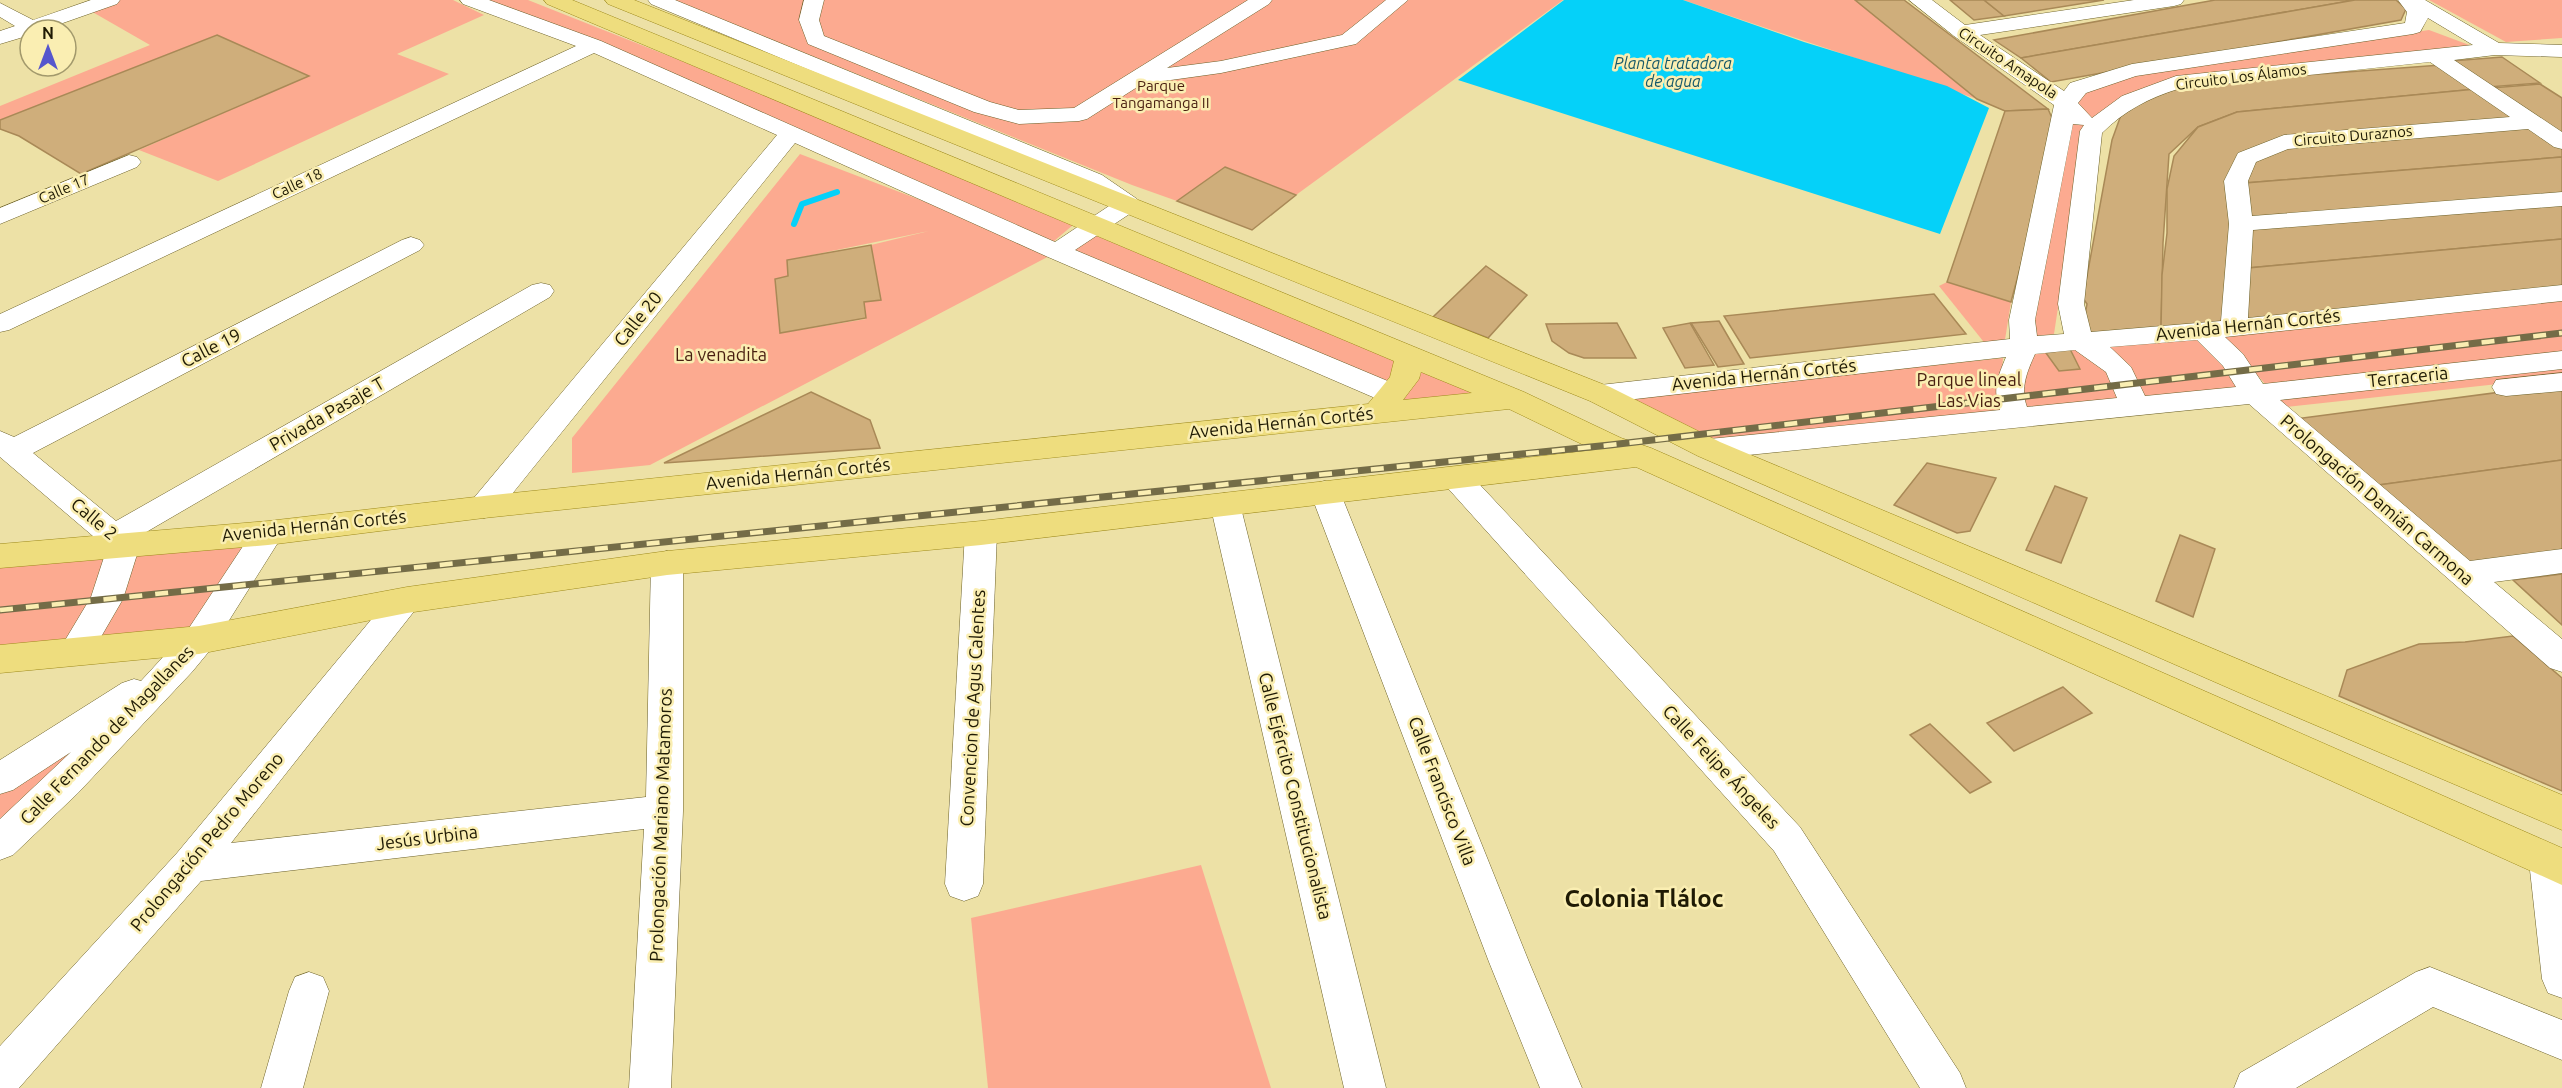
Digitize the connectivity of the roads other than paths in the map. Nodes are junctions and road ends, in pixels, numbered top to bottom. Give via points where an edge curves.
1 (110, 0) edge
2 (470, 0) edge
3 (554, 0) edge
4 (618, 0) edge
5 (658, 0) edge
6 (814, 0) edge
7 (1262, 0) edge
8 (1398, 0) edge
9 (1919, 0) edge
10 (2175, 0) edge
11 (2409, 0) edge
12 (0, 9) edge
13 (57, 18) edge
14 (18, 19) edge
15 (18, 32) edge
16 (1961, 32) junction
17 (0, 38) edge
18 (594, 45) junction
19 (2495, 49) junction
20 (2562, 52) edge
21 (2433, 56) junction
22 (2132, 70) junction
23 (1135, 79) junction
24 (2163, 87) junction
25 (859, 89) junction
26 (2066, 103) junction
27 (2531, 122) junction
28 (2091, 131) junction
29 (792, 132) junction
30 (2562, 142) edge
31 (129, 162) dead end
32 (2562, 200) edge
33 (1128, 204) junction
34 (0, 217) edge
35 (2241, 224) junction
36 (1094, 225) junction
37 (411, 245) dead end
38 (1057, 252) junction
39 (541, 291) dead end
40 (2562, 293) edge
41 (0, 324) edge
42 (2234, 327) junction
43 (2203, 331) junction
44 (2079, 341) junction
45 (2024, 346) junction
46 (1410, 356) junction
47 (2562, 360) edge
48 (2562, 382) edge
49 (1600, 393) junction
50 (1513, 399) junction
51 (2264, 402) junction
52 (1385, 403) junction
53 (2134, 406) junction
54 (2017, 418) junction
55 (6, 446) edge
56 (1709, 449) junction
57 (1640, 456) junction
58 (1456, 478) junction
59 (1325, 492) junction
60 (1225, 504) junction
61 (484, 507) junction
62 (268, 533) junction
63 (981, 533) junction
64 (119, 541) junction
65 (0, 556) edge
66 (2562, 561) edge
67 (667, 563) junction
68 (2461, 574) junction
69 (407, 600) junction
70 (189, 651) junction
71 (75, 652) junction
72 (0, 659) edge
73 (2562, 659) edge
74 (0, 779) edge
75 (664, 811) junction
76 (2562, 813) edge
77 (0, 843) edge
78 (2555, 864) edge
79 (190, 865) junction
80 (964, 884) dead end
81 (2562, 979) edge
82 (309, 991) dead end
83 (2562, 1040) edge
84 (0, 1077) edge
85 (282, 1088) edge
86 (650, 1088) edge
87 (1365, 1088) edge
88 (1561, 1088) edge
89 (1945, 1088) edge
90 (2255, 1088) edge

1 - 13 street
2 - 18 street
3 - 36 main road
4 - 25 main road
5 - 25 street
6 - 23 street via 809,20 815,40 982,107 1019,117 1079,114
7 - 23 street
8 - 23 street via 1349,39 1221,67
9 - 16 street, Circuito Amapola
10 - 16 street
11 - 19 street
11 - 22 street, Circuito Los Álamos via 2418,18 2413,28
12 - 14 street
15 - 17 street
16 - 26 street, Circuito Amapola
18 - 29 street
18 - 41 street, Calle 18
19 - 20 street, Circuito Los Álamos
19 - 21 street, Circuito Los Álamos
21 - 24 street, Circuito Los Álamos
21 - 27 street
22 - 24 street
22 - 26 street, Circuito Los Álamos via 2078,88
24 - 28 street, Circuito Los Álamos via 2132,99
25 - 33 main road
26 - 28 street, Circuito Amapola
26 - 45 street via 2022,320
27 - 30 street
27 - 35 street, Circuito Duraznos via 2284,142 2246,158 2236,180
28 - 44 street via 2071,304
29 - 38 street
29 - 61 street, Calle 20
31 - 34 street, Calle 17
32 - 35 street
33 - 36 street
33 - 49 main road
35 - 42 street, Circuito Duraznos
36 - 38 street
36 - 46 main road
37 - 55 street, Calle 19
38 - 52 street
39 - 64 street, Privada Pasaje T
40 - 42 street, Avenida Hernán Cortés
42 - 43 street, Avenida Hernán Cortés
43 - 44 street, Avenida Hernán Cortés
43 - 51 street, Prolongación Damián Carmona via 2233,360
44 - 45 street, Avenida Hernán Cortés
44 - 53 street via 2108,358 2122,372
45 - 49 street, Avenida Hernán Cortés
45 - 54 street via 2009,397
46 - 50 main road
46 - 52 main road via 1404,379
47 - 51 street, Terraceria
48 - 51 street
49 - 50 main road, Avenida Hernán Cortés
49 - 56 main road
50 - 52 main road, Avenida Hernán Cortés
50 - 57 main road
51 - 53 street
51 - 68 street, Prolongación Damián Carmona
52 - 61 main road, Avenida Hernán Cortés
53 - 54 street
54 - 56 street
55 - 64 street, Calle 2
56 - 57 main road
56 - 76 main road
57 - 58 main road
57 - 78 main road
58 - 59 main road
58 - 89 street, Calle Felipe Ángeles via 1787,839
59 - 60 main road
59 - 88 street, Calle Francisco Villa
60 - 63 main road
60 - 87 street, Calle Ejército Constitucionalista
61 - 62 main road, Avenida Hernán Cortés
62 - 64 main road, Avenida Hernán Cortés
62 - 70 street, Calle Fernando de Magallanes
63 - 67 main road
63 - 80 street, Convencion de Agus Calentes
64 - 65 main road, Avenida Hernán Cortés
64 - 71 street, Calle 2 via 107,598
66 - 68 street
67 - 69 main road
67 - 75 street, Prolongación Mariano Matamoros
68 - 73 street, Prolongación Damián Carmona
69 - 70 main road
69 - 79 street, Prolongación Pedro Moreno
70 - 71 main road
70 - 74 street
70 - 77 street, Calle Fernando de Magallanes via 65,782
71 - 72 main road
75 - 79 street, Jesús Urbina
75 - 86 street, Prolongación Mariano Matamoros
78 - 81 street
79 - 84 street, Prolongación Pedro Moreno
82 - 85 street
83 - 90 street via 2430,986

